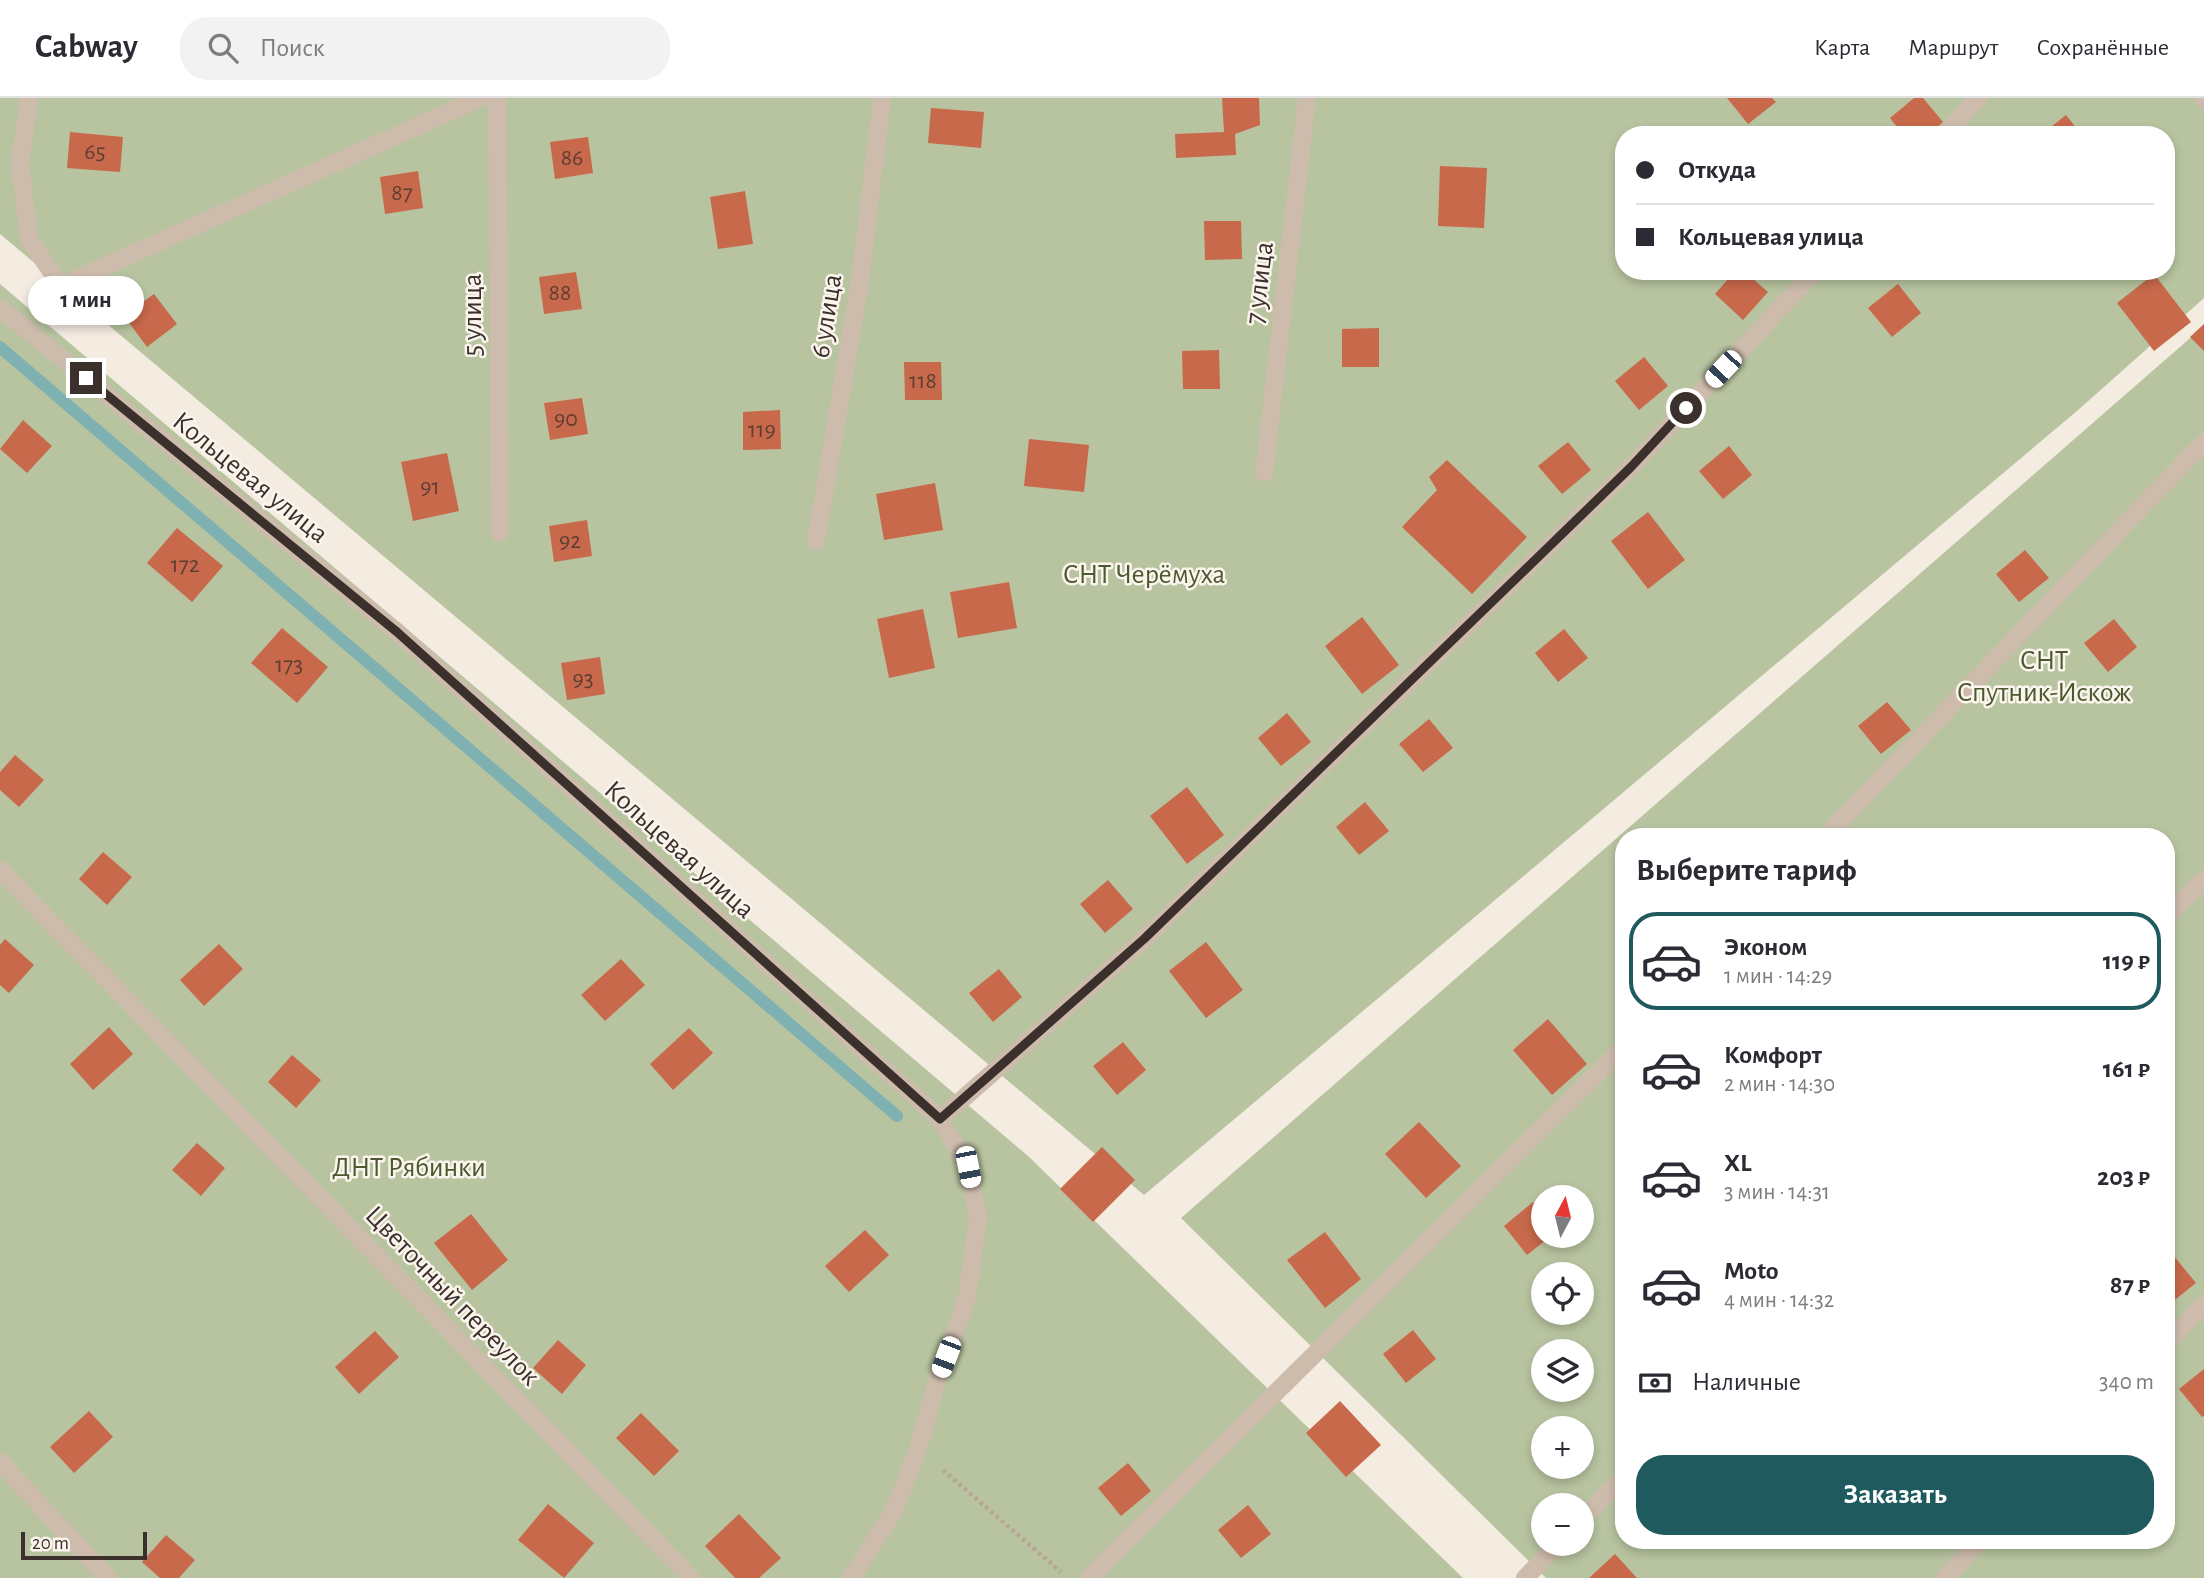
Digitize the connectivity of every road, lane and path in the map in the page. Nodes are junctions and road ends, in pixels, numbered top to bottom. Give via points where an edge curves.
1 (29, 98) edge
2 (480, 98) edge
3 (497, 98) edge
4 (882, 98) edge
5 (1307, 98) edge
6 (1978, 98) edge
7 (1952, 126) edge
8 (1807, 280) edge
9 (0, 308) edge
10 (2204, 442) edge
11 (1264, 473) dead end
12 (500, 533) dead end
13 (816, 541) dead end
14 (1834, 828) edge
15 (0, 870) edge
16 (2204, 879) edge
17 (2175, 909) edge
18 (1615, 1056) edge
19 (940, 1119) junction
20 (2204, 1304) edge
21 (2175, 1335) edge
22 (918, 1449) junction
23 (0, 1462) edge
24 (1615, 1485) edge
25 (1594, 1507) edge
26 (1972, 1549) edge
27 (1546, 1556) edge
28 (108, 1578) edge
29 (691, 1578) edge
30 (851, 1578) edge
31 (1068, 1578) edge
32 (1089, 1578) edge
33 (1525, 1578) edge
34 (1945, 1578) edge

1 - 2 street via 20,163 29,239 61,286
3 - 12 street, 5 улица
4 - 13 street, 6 улица via 860,281
5 - 11 street, 7 улица
6 - 7 street
8 - 19 street via 1631,467 1184,901
9 - 19 street, Кольцевая улица via 397,632
10 - 14 street
15 - 29 street, Цветочный переулок
16 - 17 street
18 - 32 street
19 - 22 street, Кольцевая улица via 968,1167 978,1217 967,1298
20 - 21 street
22 - 30 street, Кольцевая улица via 894,1511
22 - 31 path
23 - 28 street
24 - 25 street
26 - 34 street
27 - 33 street

